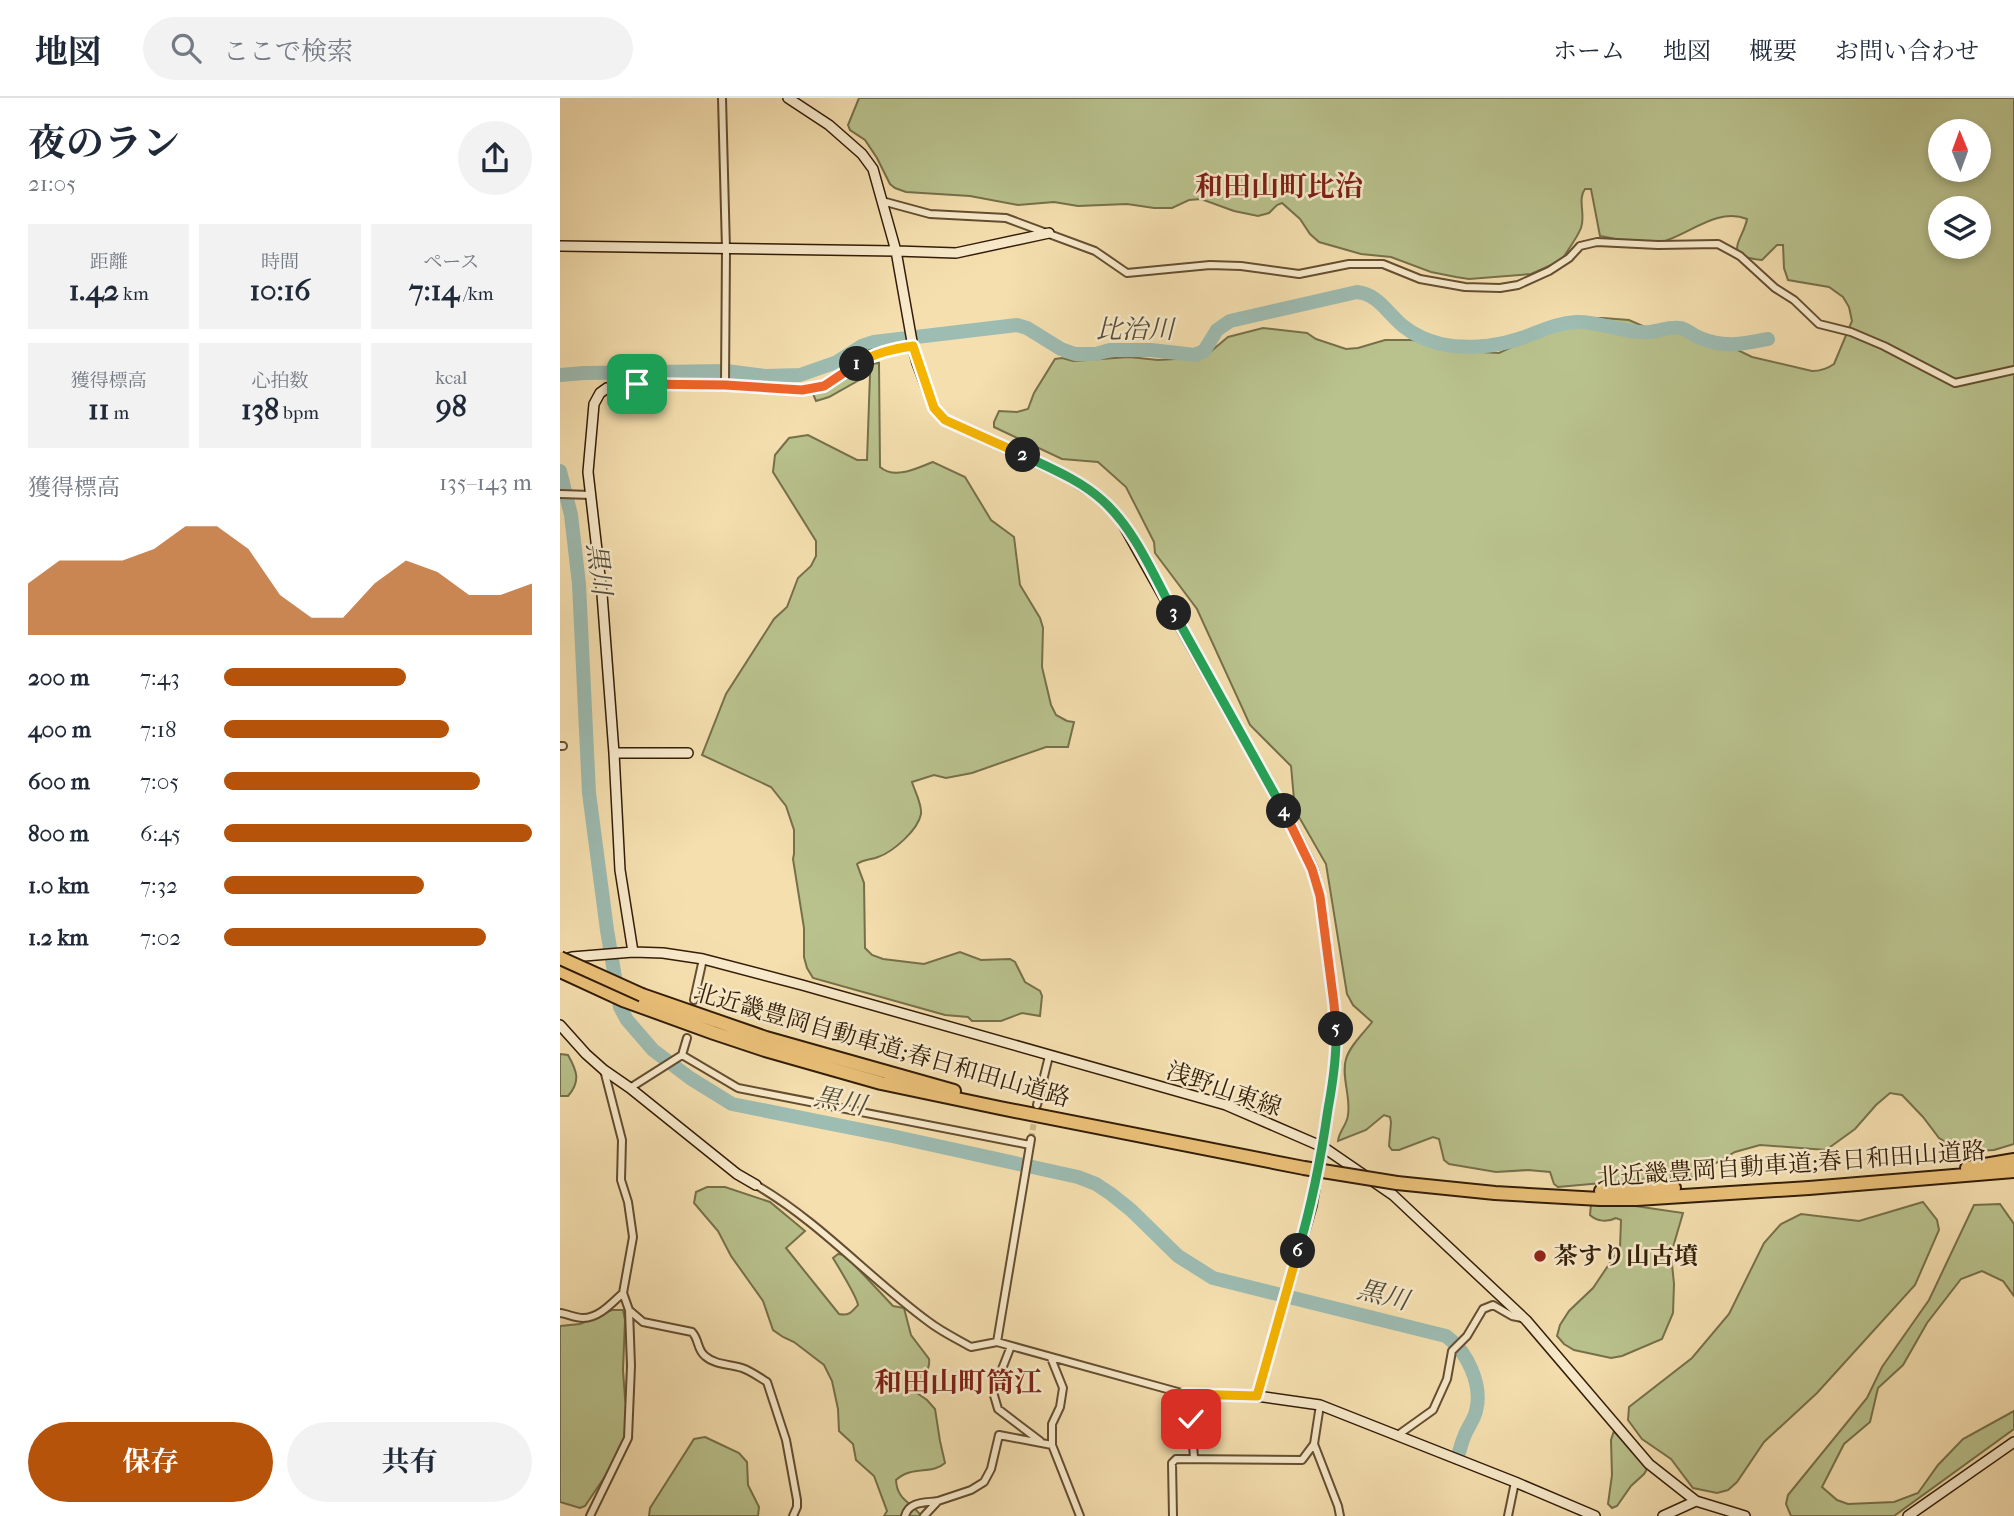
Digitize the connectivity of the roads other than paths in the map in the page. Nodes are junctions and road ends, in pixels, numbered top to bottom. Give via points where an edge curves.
1 (722, 98) edge
2 (788, 98) edge
3 (883, 201) junction
4 (1049, 233) junction
5 (560, 246) edge
6 (726, 249) junction
7 (896, 251) junction
8 (913, 346) junction
9 (2014, 370) edge
10 (725, 385) junction
11 (560, 494) edge
12 (588, 495) junction
13 (614, 753) junction
14 (688, 753) dead end
15 (633, 952) junction
16 (560, 959) edge
17 (703, 959) junction
18 (560, 971) edge
19 (694, 1000) dead end
20 (560, 1025) edge
21 (687, 1038) dead end
22 (682, 1055) junction
23 (1049, 1056) junction
24 (604, 1070) junction
25 (630, 1088) junction
26 (1037, 1105) tunnel mouth
27 (1076, 1122) junction
28 (1323, 1147) junction
29 (2014, 1160) edge
30 (2014, 1169) edge
31 (1942, 1172) junction
32 (756, 1185) joint
33 (1528, 1194) junction
34 (623, 1293) junction
35 (629, 1310) junction
36 (560, 1313) edge
37 (1526, 1320) junction
38 (997, 1342) junction
39 (1011, 1346) junction
40 (1051, 1358) junction
41 (1185, 1394) junction
42 (1257, 1396) junction
43 (1320, 1405) junction
44 (1398, 1435) junction
45 (1042, 1442) junction
46 (2014, 1442) edge
47 (1314, 1444) junction
48 (1052, 1445) junction
49 (1194, 1458) junction
50 (1515, 1482) junction
51 (938, 1501) junction
52 (1696, 1501) junction
53 (590, 1516) edge
54 (793, 1516) edge
55 (905, 1516) edge
56 (924, 1516) edge
57 (1078, 1516) edge
58 (1173, 1516) edge
59 (1340, 1516) edge
60 (1508, 1516) edge
61 (1595, 1516) edge
62 (1663, 1516) edge
63 (1745, 1516) edge
64 (1908, 1516) edge

1 - 6 street
2 - 3 street via 862,153 873,169
3 - 4 street via 930,214 1006,218
3 - 7 street
4 - 7 street via 956,253
4 - 9 street via 1095,251 1127,272 1210,265 1298,274 1349,264 1383,264 1420,279 1500,288 1549,271 1580,246 1597,242 1718,244 1741,256 1819,324 1852,332 1955,383
5 - 6 street
6 - 7 street
6 - 10 street
7 - 8 street
8 - 10 street via 871,355 824,386 802,390
8 - 28 street via 934,408 945,420 1066,476 1102,499 1120,519 1291,824 1320,896 1334,1004 1336,1059
10 - 12 street via 619,385 600,393 591,429
11 - 12 street
12 - 13 street via 602,594
13 - 14 street
13 - 15 street via 620,870
15 - 16 street, 浅野山東線
15 - 17 street, 浅野山東線
16 - 27 highway, 北近畿豊岡自動車道;春日和田山道路, bridge via 731,1027
17 - 19 street
17 - 23 street, 浅野山東線
18 - 27 highway, 北近畿豊岡自動車道;春日和田山道路 via 656,1013 765,1050 881,1083
20 - 24 street
21 - 22 street
22 - 25 street
22 - 38 street via 738,1088 1031,1142
23 - 26 street
23 - 28 street, 浅野山東線 via 1226,1105
24 - 25 street
24 - 34 street via 622,1140 621,1180 633,1237
25 - 32 street
27 - 33 highway, 北近畿豊岡自動車道;春日和田山道路, bridge via 1397,1183
28 - 37 street, 浅野山東線 via 1393,1195
28 - 42 street via 1312,1205
29 - 31 highway
30 - 31 highway, 北近畿豊岡自動車道;春日和田山道路
30 - 33 highway, 北近畿豊岡自動車道;春日和田山道路 via 1637,1199
31 - 33 highway, 北近畿豊岡自動車道;春日和田山道路
32 - 38 street via 931,1324 971,1347
34 - 35 street
34 - 36 street via 588,1318
35 - 53 street via 628,1438
35 - 54 street via 643,1322 691,1332 706,1357 767,1382 786,1440 797,1500
37 - 44 street via 1493,1305 1483,1309 1452,1351 1447,1379 1433,1410
37 - 52 street, 浅野山東線 via 1649,1464
38 - 39 street
39 - 40 street
39 - 45 street via 993,1392 998,1409
40 - 41 street
40 - 48 street via 1063,1388 1052,1424
41 - 42 street
41 - 49 street
42 - 43 street
43 - 44 street
43 - 47 street
44 - 50 street
45 - 48 street
45 - 51 street via 999,1435 984,1482
46 - 64 street
47 - 49 street via 1302,1460
47 - 59 street
48 - 57 street
49 - 58 street via 1172,1463
50 - 60 street
50 - 61 street
51 - 55 street via 909,1507
51 - 56 street
52 - 62 street
52 - 63 street, 浅野山東線

